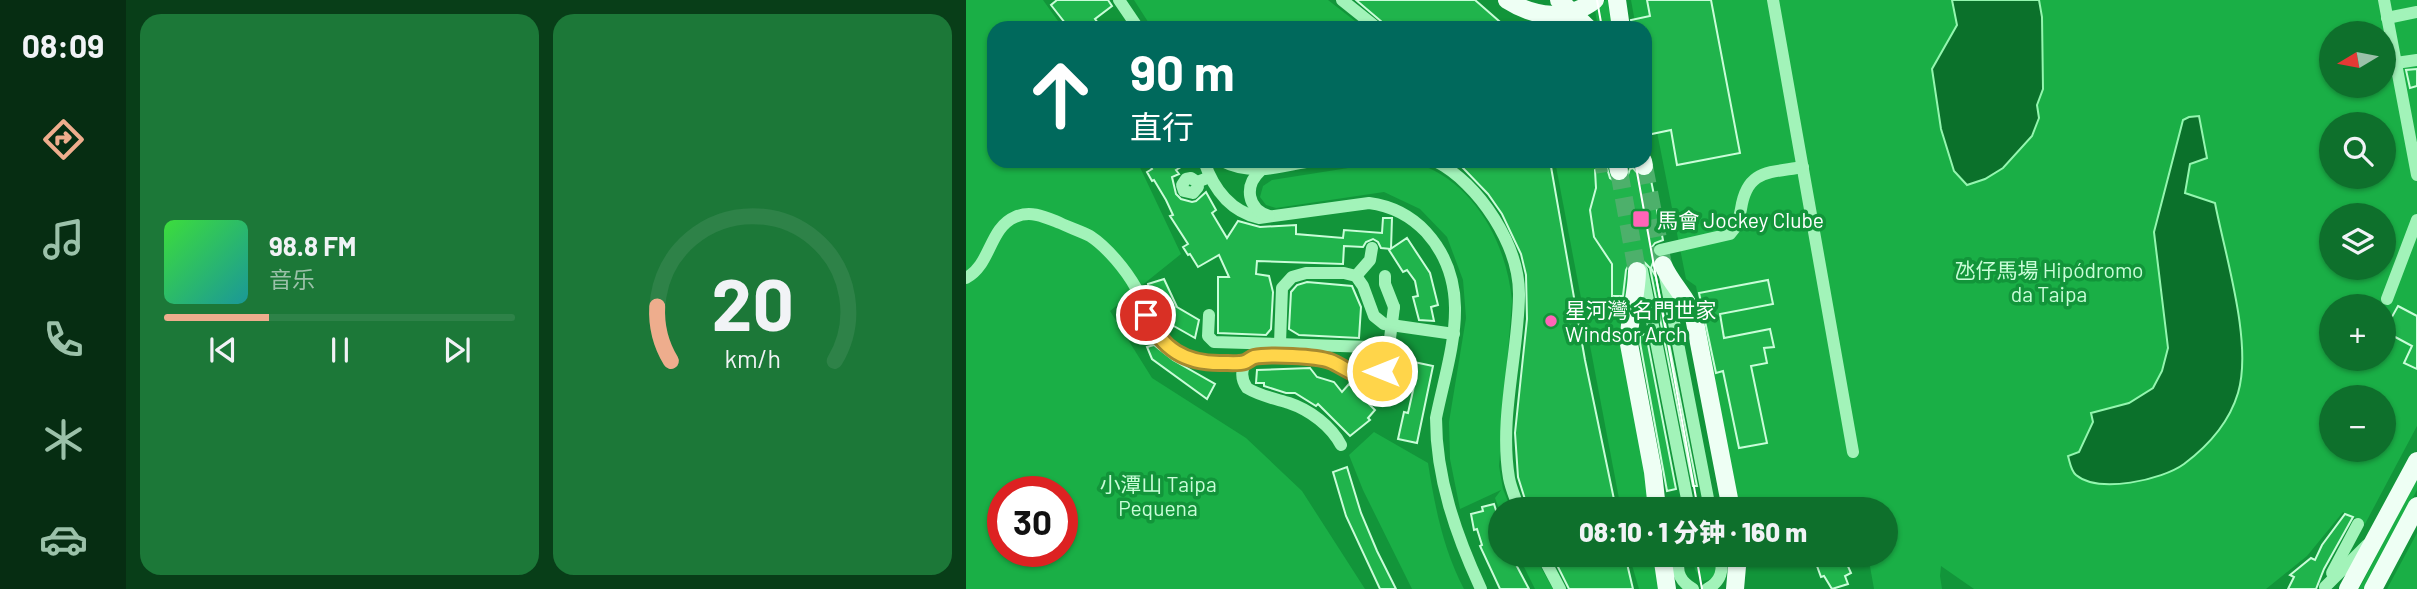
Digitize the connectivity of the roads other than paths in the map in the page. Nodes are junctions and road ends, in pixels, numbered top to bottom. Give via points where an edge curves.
1 (1119, 0) edge
2 (1342, 0) edge
3 (1507, 0) edge
4 (1559, 0) edge
5 (1595, 0) edge
6 (1617, 0) edge
7 (1773, 0) edge
8 (2384, 0) edge
9 (2417, 12) edge
10 (1573, 13) junction
11 (2391, 17) junction
12 (1133, 21) edge
13 (1368, 21) edge
14 (1581, 21) edge
15 (1620, 21) edge
16 (2417, 60) edge
17 (2399, 63) junction
18 (1803, 167) junction
19 (1203, 168) edge
20 (1217, 168) edge
21 (1242, 168) edge
22 (1269, 168) edge
23 (1447, 168) edge
24 (1260, 171) junction
25 (2417, 175) edge
26 (1217, 189) junction
27 (1249, 190) junction
28 (1228, 202) junction
29 (1273, 217) junction
30 (2417, 220) edge
31 (1373, 248) dead end
32 (1662, 258) junction
33 (1640, 270) joint
34 (1356, 276) junction
35 (1385, 276) dead end
36 (966, 278) edge
37 (2389, 294) edge
38 (1209, 315) dead end
39 (1454, 334) junction
40 (1280, 343) junction
41 (1380, 352) junction
42 (1245, 362) junction
43 (1341, 445) dead end
44 (1853, 452) dead end
45 (2417, 461) edge
46 (1515, 497) edge
47 (1656, 497) edge
48 (1687, 497) edge
49 (1708, 497) edge
50 (1729, 497) edge
51 (2417, 506) edge
52 (2358, 524) dead end
53 (2378, 534) junction
54 (1548, 567) edge
55 (1672, 567) edge
56 (1678, 567) edge
57 (1722, 567) edge
58 (1667, 588) edge
59 (2325, 588) edge
60 (1480, 589) edge
61 (1560, 589) edge
62 (1693, 589) edge
63 (1707, 589) edge
64 (2348, 589) edge
65 (2373, 589) edge

1 - 12 street
2 - 13 street
3 - 10 main road via 1542,14
4 - 10 main road
5 - 10 main road
6 - 15 main road
7 - 18 street
8 - 11 street
9 - 11 street
10 - 14 main road
11 - 17 street
16 - 17 street
17 - 25 street
18 - 32 street via 1759,176 1748,184 1730,234
18 - 44 street
19 - 26 street via 1204,180
20 - 26 street
21 - 24 street
22 - 24 street
23 - 46 street via 1485,204 1513,260 1519,294 1506,445
24 - 27 street
26 - 28 street
27 - 28 street
27 - 29 street via 1258,211
28 - 29 street via 1246,215
29 - 39 street via 1369,203 1409,217 1448,262 1457,311
30 - 37 street
31 - 34 street via 1370,260
32 - 49 street
32 - 50 main road via 1671,282 1694,317
33 - 47 main road via 1629,344
33 - 48 street
34 - 39 street via 1374,316 1384,324
34 - 40 street via 1306,272 1286,282 1280,296
35 - 41 street, bridge via 1394,307 1389,346
36 - 42 street via 978,270 1001,228 1012,218 1044,216 1103,246 1135,286 1153,330 1177,353 1208,363
38 - 40 street via 1212,341
39 - 60 street via 1436,436 1451,516
40 - 41 street via 1371,347
41 - 42 street via 1382,371 1371,379 1316,358 1255,357
42 - 43 street via 1247,388 1294,405 1323,422
45 - 53 main road
51 - 65 main road
52 - 59 street
53 - 59 street
53 - 64 main road
54 - 61 street
55 - 58 main road
56 - 62 street via 1681,580
57 - 63 street via 1719,579

